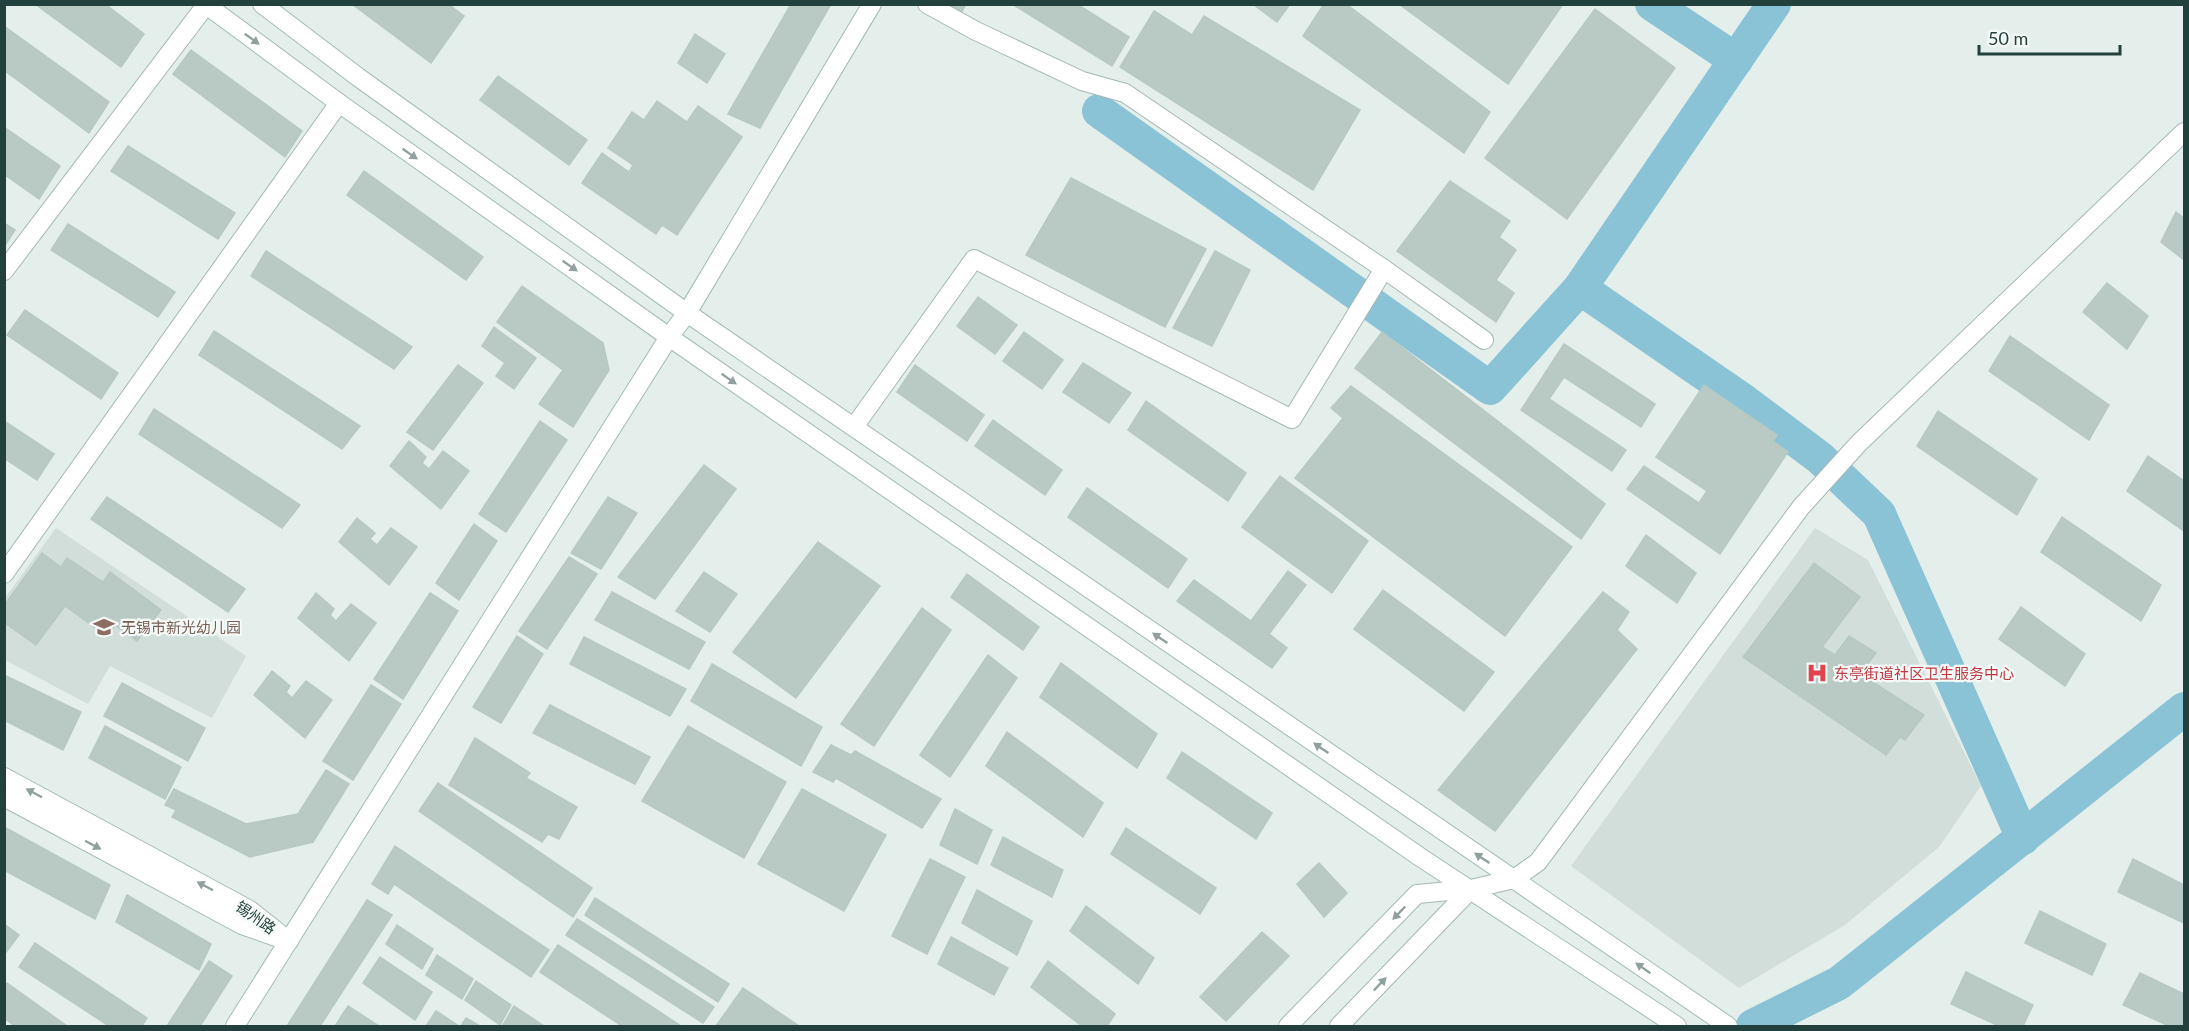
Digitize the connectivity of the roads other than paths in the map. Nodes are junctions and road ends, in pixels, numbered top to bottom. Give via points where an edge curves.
1 (262, 4) edge
2 (872, 4) edge
3 (927, 4) edge
4 (206, 5) edge
5 (339, 104) junction
6 (2184, 132) edge
7 (1383, 270) junction
8 (4, 271) edge
9 (687, 313) junction
10 (669, 337) junction
11 (1484, 340) dead end
12 (854, 427) junction
13 (4, 574) edge
14 (4, 777) edge
15 (4, 797) edge
16 (1514, 879) junction
17 (1471, 889) junction
18 (289, 941) junction
19 (234, 1026) edge
20 (1288, 1026) edge
21 (1339, 1026) edge
22 (1677, 1026) edge
23 (1728, 1026) edge

1 - 9 street
2 - 9 street
3 - 7 street via 1082,81 1125,93
4 -> 5 street
4 - 8 street
5 -> 10 street
5 - 13 street
6 - 16 street via 1859,443 1801,507 1538,862
7 - 11 street
7 - 12 street via 1292,419 974,259
9 - 10 street
9 - 12 street
10 -> 17 street via 1419,857
10 - 18 street
16 -> 12 street
18 -> 14 street, 锡州路 via 250,910
15 -> 18 street, 锡州路 via 242,925
16 - 17 street
23 -> 16 street
17 -> 20 street via 1417,894
21 -> 17 street
17 - 22 street
18 - 19 street

